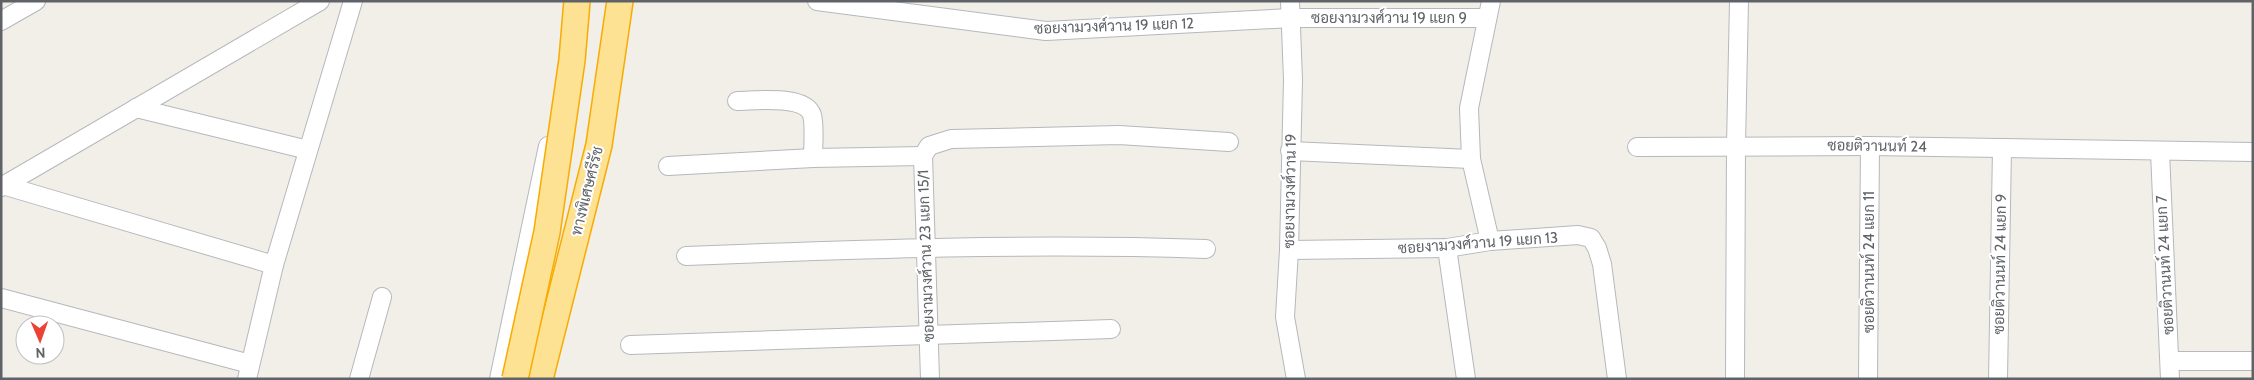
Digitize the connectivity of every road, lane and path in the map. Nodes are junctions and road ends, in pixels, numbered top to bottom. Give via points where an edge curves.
1 (36, 1) edge
2 (320, 1) edge
3 (353, 1) edge
4 (579, 1) edge
5 (620, 1) edge
6 (817, 1) edge
7 (1739, 1) edge
8 (1291, 10) edge
9 (1489, 10) edge
10 (1, 20) edge
11 (737, 101) dead end
12 (136, 108) junction
13 (1229, 142) dead end
14 (1736, 145) junction
15 (1870, 146) junction
16 (1637, 147) dead end
17 (2002, 148) junction
18 (308, 150) junction
19 (1290, 151) junction
20 (2160, 152) junction
21 (2253, 152) edge
22 (923, 156) junction
23 (813, 158) junction
24 (1471, 159) junction
25 (668, 166) dead end
26 (3, 187) edge
27 (1490, 241) junction
28 (927, 246) junction
29 (1206, 248) dead end
30 (1448, 248) junction
31 (1289, 250) junction
32 (686, 256) dead end
33 (274, 265) junction
34 (382, 297) dead end
35 (1, 298) edge
36 (1111, 329) dead end
37 (928, 336) junction
38 (630, 345) dead end
39 (2253, 361) edge
40 (2170, 370) edge
41 (248, 371) edge
42 (359, 379) edge
43 (499, 379) edge
44 (516, 379) edge
45 (540, 379) edge
46 (930, 379) edge
47 (1296, 379) edge
48 (1466, 379) edge
49 (1617, 379) edge
50 (1735, 379) edge
51 (1868, 379) edge
52 (1998, 379) edge

1 - 10 street
2 - 12 street
3 - 18 street
4 - 43 street
4 - 44 highway, ทางพิเศษศรีรัช, bridge via 547,232
5 - 45 highway, ทางพิเศษศรีรัช via 599,144
6 - 8 street, ซอยงามวงศ์วาน 19 แยก 12 via 1046,31
7 - 14 street
8 - 9 street, ซอยงามวงศ์วาน 19 แยก 9
8 - 19 street, ซอยงามวงศ์วาน 19
9 - 24 street via 1469,108
11 - 23 street via 795,101 806,108 812,115
12 - 18 street
12 - 26 street
13 - 22 street, ซอยงามวงศ์วาน 23 แยก 15/1 via 1119,135 952,139 930,146
14 - 15 street, ซอยติวานนท์ 24
14 - 16 street, ซอยติวานนท์ 24
14 - 50 street
15 - 17 street, ซอยติวานนท์ 24
15 - 51 street, ซอยติวานนท์ 24 แยก 11
17 - 20 street, ซอยติวานนท์ 24
17 - 52 street, ซอยติวานนท์ 24 แยก 9
18 - 33 street
19 - 24 street
19 - 31 street, ซอยงามวงศ์วาน 19
20 - 21 street, ซอยติวานนท์ 24
20 - 40 street, ซอยติวานนท์ 24 แยก 7
22 - 23 street
22 - 28 street, ซอยงามวงศ์วาน 23 แยก 15/1
23 - 25 street
24 - 27 street
26 - 33 street
27 - 30 street, ซอยงามวงศ์วาน 19 แยก 13
27 - 49 street, ซอยงามวงศ์วาน 19 แยก 13 via 1578,235 1591,238 1602,264
28 - 29 street
28 - 32 street
28 - 37 street, ซอยงามวงศ์วาน 23 แยก 15/1
30 - 31 street, ซอยงามวงศ์วาน 19 แยก 13
30 - 48 street
31 - 47 street, ซอยงามวงศ์วาน 19 via 1285,317
33 - 41 street
34 - 42 street
35 - 41 street
36 - 37 street
37 - 38 street
37 - 46 street, ซอยงามวงศ์วาน 23 แยก 15/1
39 - 40 street

